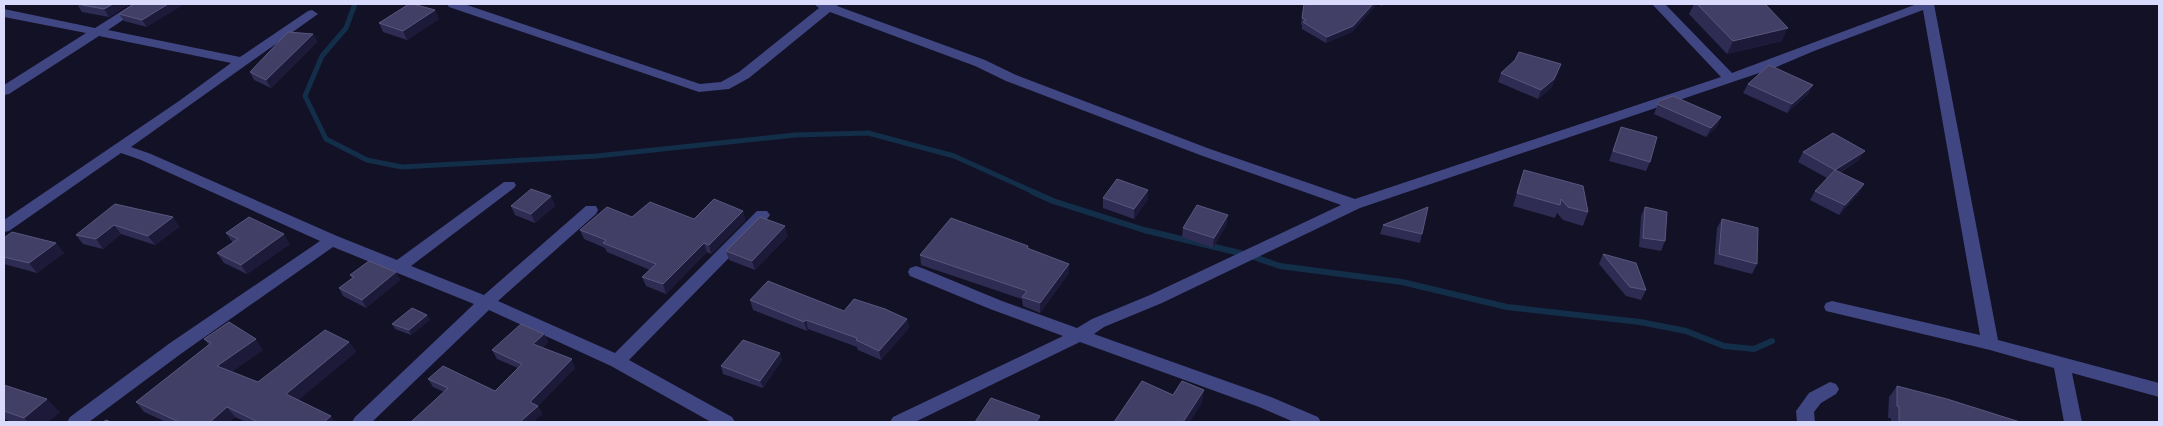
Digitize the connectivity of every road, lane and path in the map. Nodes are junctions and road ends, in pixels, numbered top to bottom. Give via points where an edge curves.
1 (141, 4) edge
2 (453, 4) edge
3 (1658, 4) edge
4 (1928, 4) edge
5 (827, 5) edge
6 (4, 13) edge
7 (312, 14) dead end
8 (98, 31) junction
9 (242, 61) junction
10 (1730, 78) junction
11 (4, 90) edge
12 (120, 148) junction
13 (509, 185) dead end
14 (1355, 204) junction
15 (590, 210) dead end
16 (762, 215) dead end
17 (4, 227) edge
18 (332, 240) junction
19 (398, 267) junction
20 (916, 272) dead end
21 (487, 302) junction
22 (1832, 307) dead end
23 (1078, 336) junction
24 (1990, 344) junction
25 (617, 361) junction
26 (2062, 364) junction
27 (1830, 389) dead end
28 (2159, 390) edge
29 (76, 422) edge
30 (362, 422) edge
31 (726, 422) edge
32 (899, 422) edge
33 (1312, 422) edge
34 (1806, 422) edge
35 (2073, 422) edge

1 - 8 street
2 - 5 street via 699,88 724,86 744,75
3 - 10 street
4 - 10 street
4 - 24 street
5 - 14 street via 1205,152
6 - 8 street
7 - 9 street
8 - 9 street
8 - 11 street
9 - 12 street
10 - 14 street
12 - 17 street
12 - 18 street
13 - 19 street
14 - 23 street via 1156,299 1098,323
15 - 21 street
16 - 25 street
18 - 19 street
18 - 29 street
19 - 21 street
20 - 23 street
21 - 25 street
21 - 30 street
22 - 24 street
23 - 32 street
23 - 33 street via 1265,402
24 - 26 street
25 - 31 street
26 - 28 street
26 - 35 street
27 - 34 street via 1815,398 1805,411

